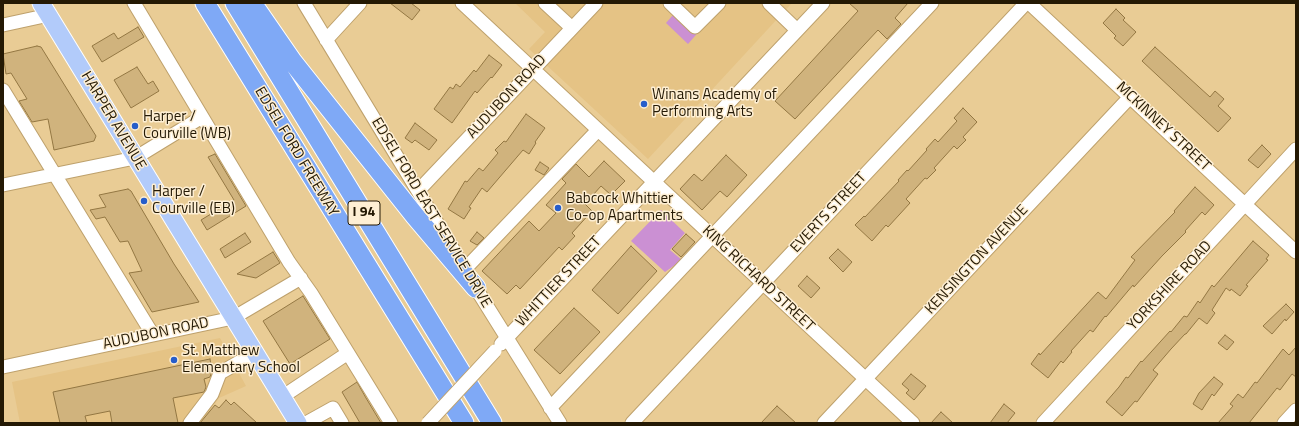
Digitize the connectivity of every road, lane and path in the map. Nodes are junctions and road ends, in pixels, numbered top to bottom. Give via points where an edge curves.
1 (134, 3) edge
2 (205, 3) edge
3 (236, 3) edge
4 (252, 3) edge
5 (304, 3) edge
6 (360, 3) edge
7 (462, 3) edge
8 (545, 3) edge
9 (596, 3) edge
10 (670, 3) edge
11 (719, 3) edge
12 (769, 3) edge
13 (823, 3) edge
14 (932, 3) edge
15 (1028, 3) edge
16 (45, 9) edge
17 (3, 25) edge
18 (572, 28) junction
19 (797, 30) junction
20 (326, 40) junction
21 (532, 69) junction
22 (3, 90) edge
23 (1130, 97) junction
24 (202, 117) junction
25 (598, 130) junction
26 (1296, 149) edge
27 (135, 158) junction
28 (54, 175) junction
29 (653, 182) junction
30 (3, 185) edge
31 (418, 190) junction
32 (1246, 205) junction
33 (712, 236) junction
34 (1296, 252) edge
35 (465, 269) junction
36 (300, 278) junction
37 (763, 283) junction
38 (476, 288) junction
39 (233, 318) junction
40 (153, 335) junction
41 (506, 338) junction
42 (255, 353) junction
43 (348, 353) junction
44 (3, 367) edge
45 (866, 379) junction
46 (282, 397) junction
47 (550, 408) junction
48 (1296, 410) edge
49 (190, 423) edge
50 (298, 423) edge
51 (306, 423) edge
52 (342, 423) edge
53 (391, 423) edge
54 (428, 423) edge
55 (464, 423) edge
56 (492, 423) edge
57 (560, 423) edge
58 (632, 423) edge
59 (824, 423) edge
60 (913, 423) edge
61 (1043, 423) edge
62 (1284, 423) edge

1 - 24 street
2 - 55 highway, EDSEL FORD FREEWAY / I 94
3 - 56 highway, EDSEL FORD FREEWAY / I 94
4 - 38 highway via 292,61 415,216
5 - 20 street, EDSEL FORD EAST SERVICE DRIVE
6 - 20 street
7 - 21 street, KING RICHARD STREET
8 - 18 street
9 - 18 street, AUDUBON ROAD
10 - 11 street via 695,27
12 - 19 street
13 - 19 street, WHITTIER STREET
14 - 33 street
15 - 23 street, MCKINNEY STREET
15 - 37 street, EVERTS STREET
16 - 17 street
16 - 27 main road, HARPER AVENUE
18 - 21 street, AUDUBON ROAD
19 - 29 street, WHITTIER STREET
20 - 31 street, EDSEL FORD EAST SERVICE DRIVE
21 - 25 street, KING RICHARD STREET
21 - 31 street, AUDUBON ROAD
22 - 28 street
23 - 32 street, MCKINNEY STREET
23 - 45 street, KENSINGTON AVENUE
24 - 27 street
24 - 36 street
25 - 29 street, KING RICHARD STREET
25 - 35 street
26 - 32 street, YORKSHIRE ROAD
27 - 28 street
27 - 39 main road, HARPER AVENUE
28 - 30 street
28 - 40 street
29 - 33 street, KING RICHARD STREET
29 - 41 street, WHITTIER STREET
31 - 35 street, EDSEL FORD EAST SERVICE DRIVE
32 - 34 street, MCKINNEY STREET
32 - 61 street, YORKSHIRE ROAD
33 - 37 street, KING RICHARD STREET
33 - 47 street
35 - 38 street, EDSEL FORD EAST SERVICE DRIVE
36 - 39 street, AUDUBON ROAD
36 - 43 street
37 - 45 street, KING RICHARD STREET
37 - 58 street, EVERTS STREET
38 - 41 street, EDSEL FORD EAST SERVICE DRIVE
39 - 40 street, AUDUBON ROAD
39 - 42 main road, HARPER AVENUE
40 - 44 street, AUDUBON ROAD
41 - 47 street, EDSEL FORD EAST SERVICE DRIVE
41 - 54 street, WHITTIER STREET, bridge
42 - 46 main road, HARPER AVENUE
42 - 49 street via 220,373 212,394
43 - 46 street
43 - 53 street
45 - 59 street, KENSINGTON AVENUE
45 - 60 street, KING RICHARD STREET
46 - 50 main road, HARPER AVENUE
47 - 57 street, EDSEL FORD EAST SERVICE DRIVE
48 - 62 street
51 - 52 street via 333,408

